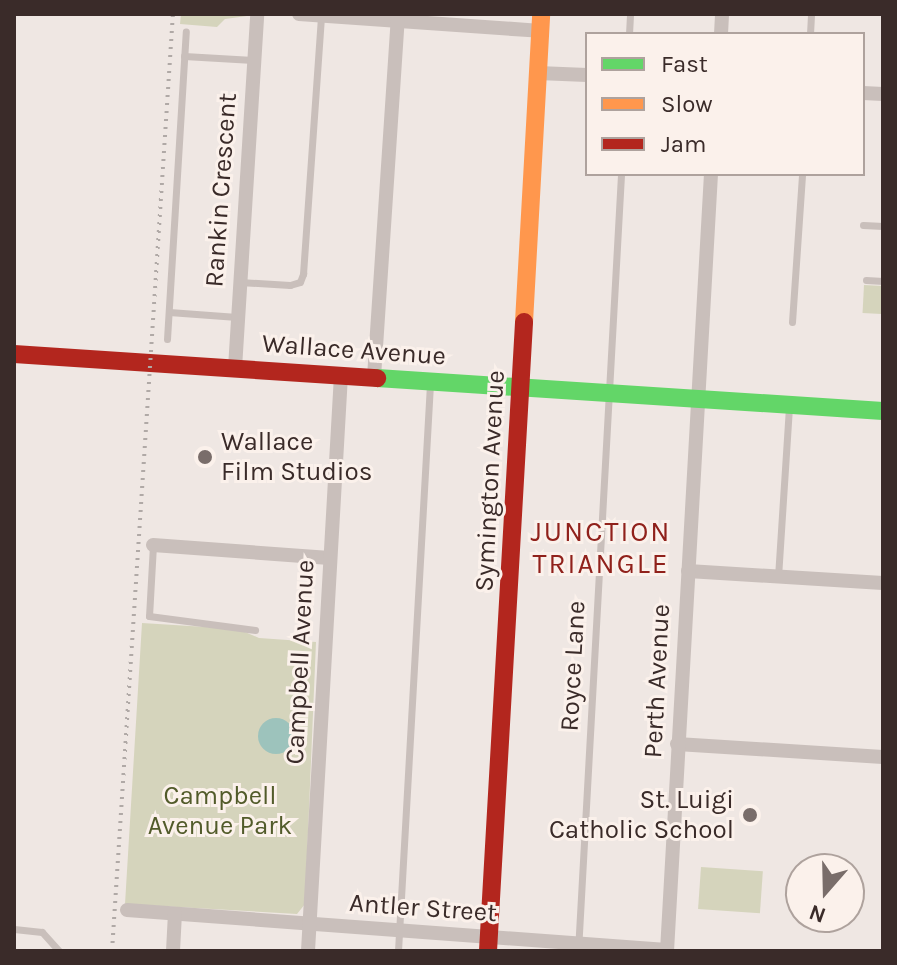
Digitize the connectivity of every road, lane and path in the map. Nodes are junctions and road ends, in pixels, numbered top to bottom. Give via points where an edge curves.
1 (257, 14) edge
2 (299, 14) edge
3 (321, 16) edge
4 (398, 18) edge
5 (469, 20) edge
6 (541, 23) edge
7 (186, 32) dead end
8 (184, 56) junction
9 (253, 60) junction
10 (538, 73) junction
11 (585, 75) edge
12 (621, 176) edge
13 (711, 176) edge
14 (802, 176) edge
15 (863, 225) dead end
16 (883, 226) edge
17 (866, 280) dead end
18 (883, 281) edge
19 (239, 282) junction
20 (169, 312) junction
21 (237, 317) junction
22 (792, 322) dead end
23 (167, 339) dead end
24 (14, 354) edge
25 (235, 368) junction
26 (341, 375) junction
27 (374, 377) junction
28 (430, 381) junction
29 (522, 388) junction
30 (608, 392) junction
31 (696, 398) junction
32 (789, 404) junction
33 (883, 411) edge
34 (153, 545) joint
35 (330, 558) junction
36 (688, 571) junction
37 (778, 577) junction
38 (883, 583) edge
39 (255, 630) dead end
40 (677, 744) junction
41 (883, 757) edge
42 (127, 910) dead end
43 (175, 914) junction
44 (309, 923) junction
45 (14, 929) edge
46 (399, 930) junction
47 (489, 943) edge
48 (578, 947) edge
49 (59, 951) edge
50 (173, 951) edge
51 (308, 951) edge
52 (398, 951) edge
53 (667, 951) edge

1 - 9 street, Rankin Crescent
2 - 3 street
3 - 4 street
3 - 19 lane via 303,274 300,282 290,285
4 - 5 street
4 - 27 street
5 - 6 street
6 - 10 street, Symington Avenue
7 - 8 lane
8 - 9 lane
8 - 20 lane
9 - 19 street, Rankin Crescent
10 - 11 street
10 - 29 street, Symington Avenue
12 - 30 lane, Royce Lane
13 - 31 street, Perth Avenue
14 - 22 lane
15 - 16 lane
17 - 18 lane
19 - 21 street, Rankin Crescent
20 - 21 lane
20 - 23 lane
21 - 25 street, Rankin Crescent
24 - 25 street, Wallace Avenue
25 - 26 street, Wallace Avenue
26 - 27 street, Wallace Avenue
26 - 35 street, Campbell Avenue
27 - 28 street, Wallace Avenue
28 - 29 street, Wallace Avenue
28 - 46 lane
29 - 30 street, Wallace Avenue
29 - 47 street, Symington Avenue
30 - 31 street, Wallace Avenue
30 - 48 lane, Royce Lane
31 - 32 street, Wallace Avenue
31 - 36 street, Perth Avenue
32 - 33 street, Wallace Avenue
32 - 37 lane
34 - 35 street
34 - 39 lane via 149,616
35 - 44 street, Campbell Avenue
36 - 37 street
36 - 40 street, Perth Avenue
37 - 38 street
40 - 41 street
40 - 53 street, Perth Avenue
42 - 43 street, Antler Street
43 - 44 street, Antler Street
43 - 50 street
44 - 46 street, Antler Street
44 - 51 street, Campbell Avenue
45 - 49 lane via 42,932
46 - 47 street, Antler Street
46 - 52 lane
47 - 48 street, Antler Street
48 - 53 street, Antler Street

